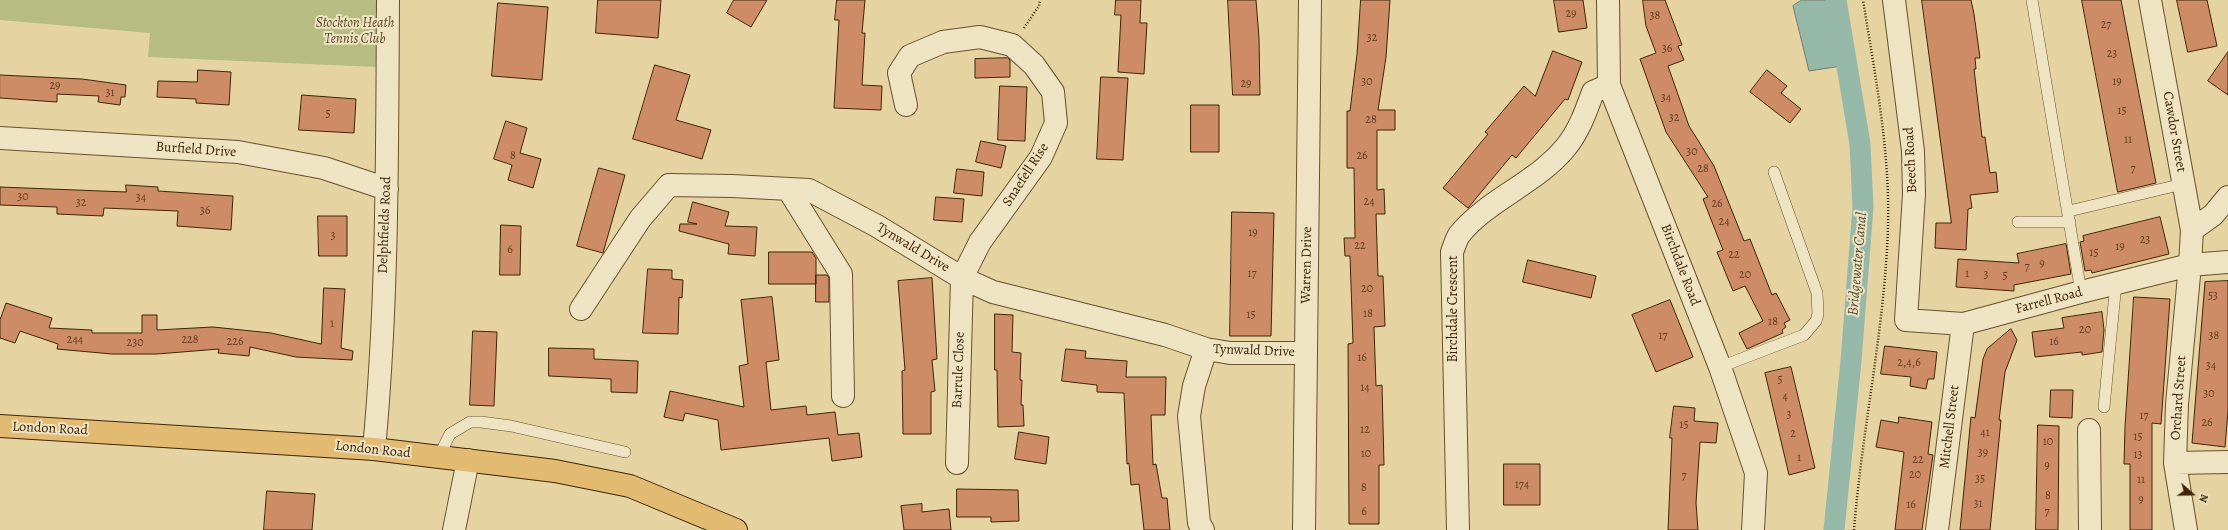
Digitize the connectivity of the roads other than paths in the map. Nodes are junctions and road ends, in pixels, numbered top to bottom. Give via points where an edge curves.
1 (388, 0) edge
2 (1310, 0) edge
3 (1608, 0) edge
4 (1894, 0) edge
5 (2032, 0) edge
6 (2150, 0) edge
7 (1609, 85) junction
8 (906, 105) dead end
9 (0, 138) edge
10 (1774, 172) dead end
11 (2183, 184) junction
12 (387, 189) junction
13 (788, 189) junction
14 (2228, 197) edge
15 (2070, 216) junction
16 (2018, 222) dead end
17 (2192, 230) junction
18 (2228, 262) edge
19 (2190, 265) junction
20 (962, 278) junction
21 (2116, 283) junction
22 (2081, 292) junction
23 (581, 309) dead end
24 (1906, 320) joint
25 (1963, 324) junction
26 (1206, 349) junction
27 (1305, 353) junction
28 (1720, 367) junction
29 (843, 396) dead end
30 (2104, 407) dead end
31 (0, 426) edge
32 (2087, 430) dead end
33 (374, 449) junction
34 (625, 452) dead end
35 (439, 456) junction
36 (468, 460) junction
37 (2228, 462) edge
38 (954, 463) dead end
39 (2175, 463) junction
40 (454, 530) edge
41 (736, 530) edge
42 (1203, 530) edge
43 (1304, 530) edge
44 (1458, 530) edge
45 (1753, 530) edge
46 (1937, 530) edge
47 (2090, 530) edge
48 (2186, 530) edge

1 - 12 street, Delphfields Road
2 - 27 street, Warren Drive
3 - 7 street, Birchdale Road
4 - 24 street, Beech Road via 1913,151 1914,194
5 - 15 lane
6 - 11 street, Cawdor Street
7 - 28 street, Birchdale Road
7 - 44 street, Birchdale Crescent via 1593,92 1581,122 1566,147 1546,166 1472,222 1458,236 1452,252
8 - 20 street, Snaefell Rise via 899,73 910,56 943,42 980,37 1012,45 1034,65 1052,92 1056,123 1040,157 980,242
9 - 12 street, Burfield Drive via 238,152 324,168
10 - 28 lane via 1817,293 1818,314 1804,335
11 - 15 lane
11 - 17 street, Cawdor Street
12 - 33 street, Delphfields Road via 380,390
13 - 20 street, Tynwald Drive via 809,190 877,226
13 - 23 street, Tynwald Drive via 669,185 640,218
13 - 29 street via 841,274
14 - 17 street via 2213,215
15 - 16 lane
15 - 22 lane
17 - 19 street, Cawdor Street
18 - 19 street, Farrell Road
19 - 21 street, Farrell Road
19 - 39 street, Orchard Street via 2177,404
20 - 26 street, Tynwald Drive via 993,292 1165,335
20 - 38 street, Barrule Close
21 - 22 street, Farrell Road
21 - 30 lane
22 - 25 street, Farrell Road
24 - 25 street, Farrell Road
25 - 46 street, Mitchell Street
26 - 27 street, Tynwald Drive via 1230,353
26 - 42 street via 1194,386 1189,416 1199,523
27 - 43 street, Warren Drive
28 - 45 street, Birchdale Road via 1756,473
31 - 33 highway, London Road
32 - 47 street
33 - 35 highway, London Road
34 - 35 lane via 511,426 470,422 450,434
35 - 36 highway, London Road
36 - 40 street
36 - 41 highway, London Road via 555,471 630,486
37 - 39 street
39 - 48 street, Orchard Street

